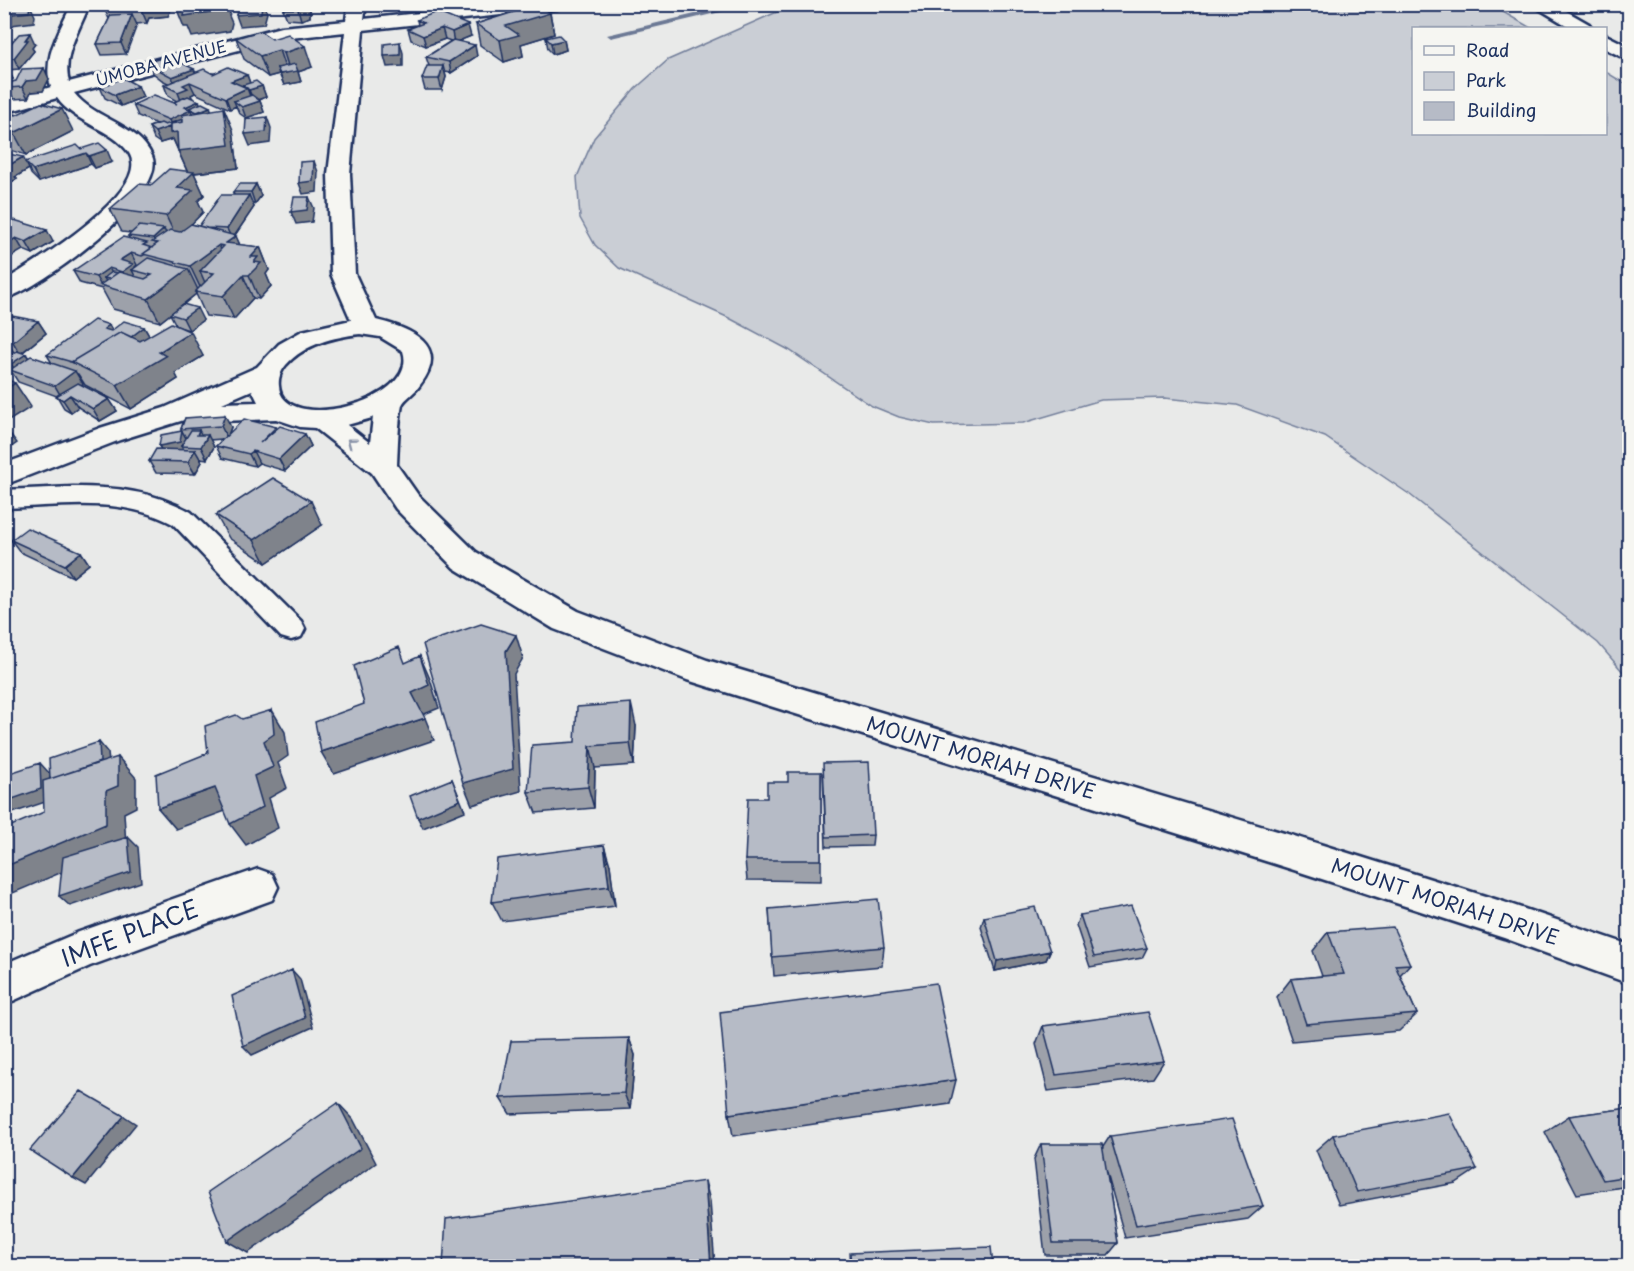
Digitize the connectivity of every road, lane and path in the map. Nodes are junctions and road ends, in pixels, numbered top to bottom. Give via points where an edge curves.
1 (76, 4) edge
2 (557, 4) edge
3 (1540, 4) edge
4 (356, 14) edge
5 (1581, 27) edge
6 (1607, 42) edge
7 (1629, 55) edge
8 (62, 90) junction
9 (4, 107) edge
10 (343, 274) junction
11 (4, 292) edge
12 (366, 326) junction
13 (318, 334) junction
14 (267, 373) junction
15 (389, 401) junction
16 (282, 410) junction
17 (174, 414) junction
18 (321, 419) junction
19 (382, 466) junction
20 (5, 475) edge
21 (4, 499) edge
22 (291, 629) dead end
23 (258, 887) dead end
24 (1629, 965) edge
25 (4, 985) edge

1 - 8 street via 78,10 57,65
2 - 4 street, UMOBA AVENUE
3 - 5 street
4 - 8 street, UMOBA AVENUE
4 - 10 street via 339,174
6 - 7 street
8 - 9 street, UMOBA AVENUE
8 - 11 street via 79,112 137,149 144,162 141,177 134,193 119,209
10 - 12 street
10 - 13 street
12 - 13 street, MOUNT MORIAH DRIVE
12 - 15 street, MOUNT MORIAH DRIVE via 404,336 415,346 419,359 411,381
13 - 14 street, MOUNT MORIAH DRIVE via 296,344
14 - 16 street via 265,389
14 - 17 street
15 - 18 street, MOUNT MORIAH DRIVE via 368,411
15 - 19 street
16 - 17 street, MOUNT MORIAH DRIVE
16 - 18 street, MOUNT MORIAH DRIVE
17 - 20 street
19 -> 18 street, MOUNT MORIAH DRIVE
19 - 24 street, MOUNT MORIAH DRIVE via 407,502 465,560 566,620 699,671 1294,853 1504,920
21 - 22 lane via 110,497 165,506 182,518
23 - 25 street, IMFE PLACE via 79,951

